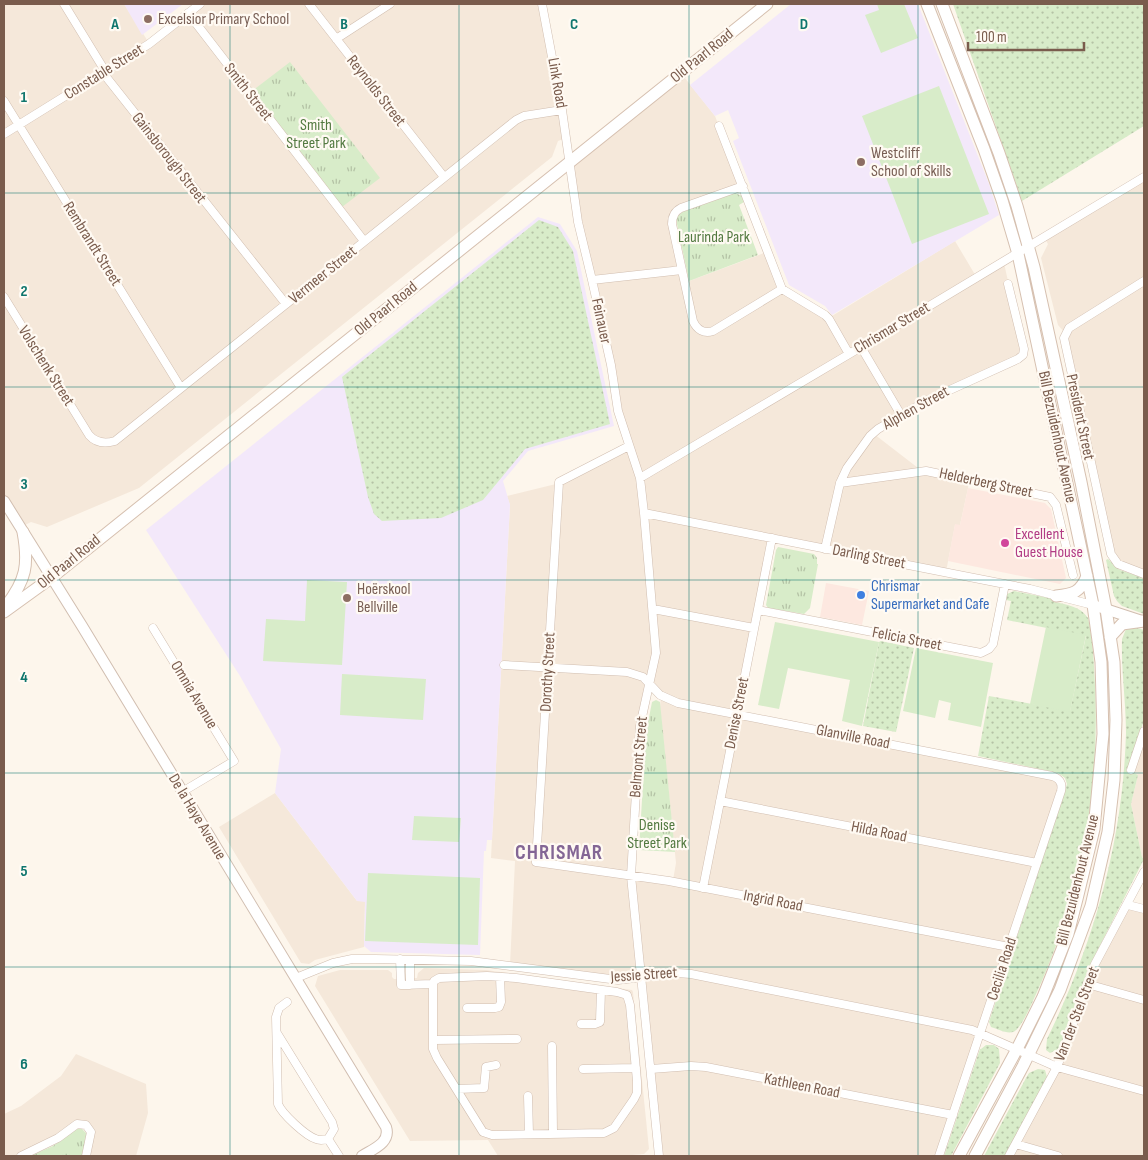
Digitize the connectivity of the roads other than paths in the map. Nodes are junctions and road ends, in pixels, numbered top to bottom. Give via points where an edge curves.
1 (64, 4) edge
2 (200, 4) edge
3 (309, 4) edge
4 (390, 4) edge
5 (542, 4) edge
6 (767, 4) edge
7 (927, 4) edge
8 (942, 4) edge
9 (188, 13) junction
10 (336, 39) junction
11 (104, 71) junction
12 (4, 101) edge
13 (562, 110) junction
14 (18, 125) junction
15 (719, 126) dead end
16 (4, 134) edge
17 (570, 162) junction
18 (1144, 177) edge
19 (444, 178) junction
20 (743, 186) junction
21 (364, 241) junction
22 (1029, 247) junction
23 (1018, 254) junction
24 (682, 270) junction
25 (592, 280) junction
26 (1144, 281) edge
27 (1008, 284) dead end
28 (782, 289) junction
29 (4, 297) edge
30 (286, 304) junction
31 (862, 347) junction
32 (848, 354) junction
33 (181, 388) junction
34 (901, 415) junction
35 (89, 435) joint
36 (629, 446) junction
37 (640, 478) junction
38 (840, 483) junction
39 (4, 501) edge
40 (644, 513) junction
41 (23, 532) junction
42 (772, 538) junction
43 (825, 548) junction
44 (1144, 574) edge
45 (1073, 575) dead end
46 (1086, 576) junction
47 (51, 578) junction
48 (1005, 584) junction
49 (1056, 596) junction
50 (1093, 605) junction
51 (653, 608) junction
52 (1106, 609) junction
53 (758, 610) junction
54 (4, 611) edge
55 (1144, 622) edge
56 (153, 628) dead end
57 (754, 628) junction
58 (1110, 637) junction
59 (504, 665) dead end
60 (548, 667) junction
61 (650, 684) junction
62 (737, 714) junction
63 (1144, 731) edge
64 (1131, 770) dead end
65 (1060, 781) joint
66 (182, 792) junction
67 (720, 801) junction
68 (536, 862) joint
69 (1037, 863) junction
70 (1144, 872) edge
71 (631, 876) junction
72 (703, 888) junction
73 (1128, 905) junction
74 (1144, 909) edge
75 (1009, 947) junction
76 (400, 960) junction
77 (410, 960) junction
78 (401, 970) junction
79 (410, 970) junction
80 (500, 977) junction
81 (296, 978) junction
82 (642, 978) junction
83 (433, 984) junction
84 (1087, 984) junction
85 (410, 985) junction
86 (601, 990) junction
87 (1144, 1000) edge
88 (287, 1002) dead end
89 (467, 1008) dead end
90 (581, 1024) dead end
91 (981, 1032) junction
92 (277, 1033) junction
93 (516, 1039) dead end
94 (434, 1040) junction
95 (552, 1046) dead end
96 (1017, 1050) junction
97 (1028, 1055) junction
98 (496, 1065) dead end
99 (1057, 1067) junction
100 (583, 1068) dead end
101 (636, 1068) junction
102 (651, 1069) junction
103 (457, 1089) junction
104 (1144, 1091) edge
105 (528, 1096) dead end
106 (953, 1115) junction
107 (528, 1134) junction
108 (553, 1134) junction
109 (328, 1139) junction
110 (1016, 1144) junction
111 (21, 1156) edge
112 (86, 1156) edge
113 (339, 1156) edge
114 (362, 1156) edge
115 (659, 1156) edge
116 (939, 1156) edge
117 (960, 1156) edge
118 (975, 1156) edge
119 (1009, 1156) edge
120 (1058, 1156) edge

1 - 11 street, Gainsborough Street
2 - 9 street, Constable Street
3 - 10 street, Reynolds Street
4 - 10 street
5 - 13 street, Link Road
6 - 17 main road, Old Paarl Road
7 - 23 main road, Bill Bezuidenhout Avenue via 984,149
8 - 22 main road, Bill Bezuidenhout Avenue via 988,123
9 - 11 street, Constable Street via 149,44
9 - 21 street, Smith Street
10 - 19 street, Reynolds Street
11 - 14 street, Constable Street
11 - 30 street, Gainsborough Street via 125,102
12 - 14 street, Rembrandt Street
13 - 17 street, Link Road
13 - 19 street, Vermeer Street via 518,118
14 - 16 street, Constable Street
14 - 33 street, Rembrandt Street
15 - 20 street
17 - 25 street, Feinauer via 578,222
17 - 47 main road, Old Paarl Road
18 - 22 street, Chrismar Street
19 - 21 street, Vermeer Street
20 - 24 street via 676,212 672,224
20 - 28 street
21 - 30 street, Vermeer Street
22 - 23 street, Chrismar Street
22 - 52 main road, Bill Bezuidenhout Avenue
23 - 31 street, Chrismar Street
23 - 46 main road, Bill Bezuidenhout Avenue
24 - 25 street
24 - 28 street via 693,321 699,330 706,332 713,331
25 - 36 street, Feinauer via 618,411
26 - 44 street, President Street via 1069,328 1064,338 1110,554 1118,564
27 - 34 street, Alphen Street via 1024,350 1021,357
28 - 32 street via 829,319
29 - 35 street, Volschenk Street
30 - 33 street, Vermeer Street
31 - 32 street, Chrismar Street
31 - 34 street
32 - 37 street, Chrismar Street
33 - 35 street, Vermeer Street via 110,443 99,442
34 - 38 street, Alphen Street via 870,436
36 - 37 street, Feinauer
36 - 60 street, Dorothy Street via 559,482
37 - 40 street, Belmont Street
38 - 43 street, Alphen Street
38 - 45 street, Helderberg Street via 926,471 1050,497 1056,505
39 - 41 street, De la Haye Avenue
40 - 42 street, Darling Street
40 - 51 street, Belmont Street
41 - 47 street, De la Haye Avenue
41 - 54 main road via 24,572 18,591
42 - 43 street, Darling Street
42 - 53 street, Denise Street
43 - 48 street, Darling Street
46 - 49 main road via 1079,589
46 - 50 main road, Bill Bezuidenhout Avenue
47 - 54 main road, Old Paarl Road
47 - 66 street, De la Haye Avenue
48 - 49 street, Darling Street
48 - 53 street, Felicia Street via 993,644 981,653
49 - 50 street, Darling Street
50 - 52 street
50 - 96 main road, Bill Bezuidenhout Avenue via 1104,717 1094,829 1068,934
51 - 57 street
51 - 61 street, Belmont Street via 656,653
52 - 55 street
52 - 58 main road, Bill Bezuidenhout Avenue
53 - 57 street, Denise Street
55 - 58 main road via 1122,624
56 - 66 street, Omnia Avenue via 234,761
57 - 62 street, Denise Street
58 - 97 main road, Bill Bezuidenhout Avenue via 1116,720 1108,832 1091,906 1074,955
59 - 60 street, Glanville Road
60 - 61 street, Glanville Road via 627,672 643,677
60 - 68 street, Dorothy Street
61 - 62 street, Glanville Road via 660,695 678,703
61 - 71 street, Belmont Street via 640,726
62 - 65 street, Glanville Road via 1052,776
62 - 67 street, Denise Street
63 - 64 street
65 - 69 street, Cecilia Road via 1061,791
66 - 81 street, De la Haye Avenue
67 - 69 street, Hilda Road
67 - 72 street, Denise Street
68 - 71 street, Ingrid Road
69 - 75 street, Cecilia Road
70 - 73 street, Van der Stel Street
71 - 72 street, Ingrid Road
71 - 82 street, Belmont Street
72 - 75 street, Ingrid Road
73 - 74 street
73 - 84 street, Van der Stel Street
75 - 91 street, Cecilia Road
76 - 77 street, Jessie Street
76 - 78 street
76 - 81 street, Jessie Street via 352,959 320,967
77 - 79 street
77 - 82 street, Jessie Street via 470,961 618,980
78 - 79 street
78 - 85 street via 401,985
79 - 85 street
80 - 83 street via 439,978
80 - 86 street
80 - 89 street via 499,1006
81 - 114 street, De la Haye Avenue via 386,1127 387,1135 382,1144
82 - 91 street, Jessie Street via 691,974
82 - 102 street, Belmont Street
83 - 85 street
83 - 94 street
84 - 87 street
84 - 99 street, Van der Stel Street
86 - 90 street via 601,1020
86 - 101 street via 623,994 629,999
88 - 92 street via 277,1011
91 - 96 street, Jessie Street
91 - 106 street, Cecilia Road
92 - 109 street via 332,1122 334,1129
92 - 109 street via 277,1093 281,1110 310,1136 317,1140
93 - 94 street
94 - 103 street via 437,1058
95 - 108 street
96 - 97 street, Jessie Street
96 - 117 main road, Bill Bezuidenhout Avenue
97 - 99 street, Jessie Street
97 - 118 main road, Bill Bezuidenhout Avenue
98 - 103 street via 486,1067 484,1088
99 - 104 street, Jessie Street
99 - 110 street, Van der Stel Street
100 - 101 street
101 - 108 street via 637,1093 612,1130
102 - 106 street, Kathleen Road via 706,1067
102 - 115 street, Belmont Street
103 - 107 street via 485,1134
105 - 107 street
106 - 116 street, Cecilia Road
107 - 108 street
109 - 113 street
110 - 119 street, Van der Stel Street
110 - 120 street
111 - 112 street via 80,1124 91,1132

